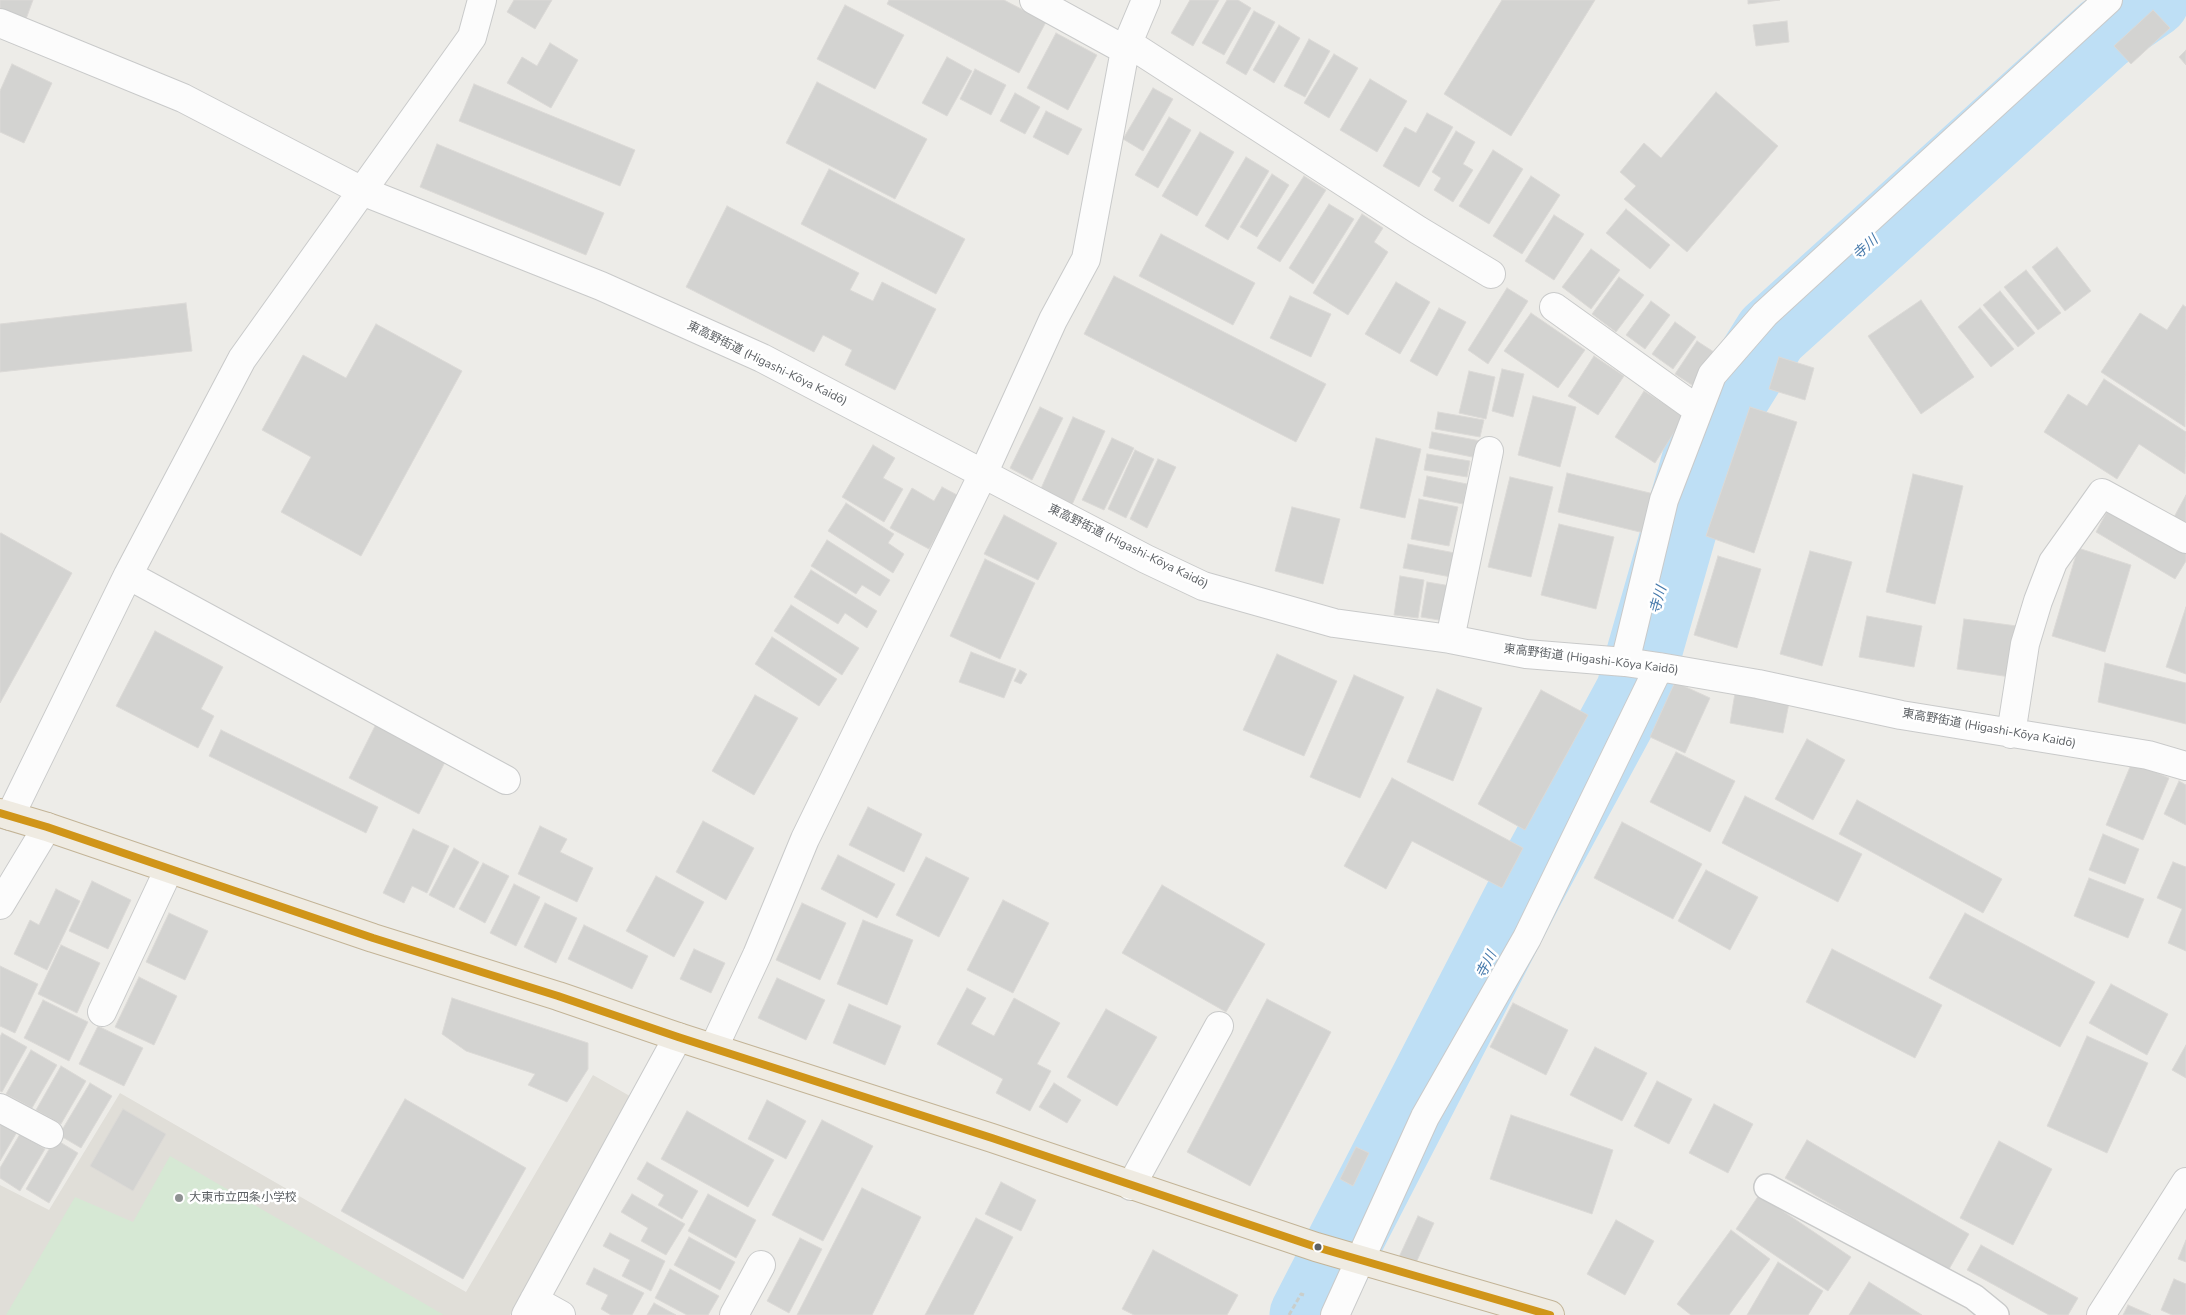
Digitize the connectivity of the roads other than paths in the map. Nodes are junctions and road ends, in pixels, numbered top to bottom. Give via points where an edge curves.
1 (482, 0) edge
2 (1034, 0) edge
3 (1146, 0) edge
4 (2108, 0) edge
5 (0, 23) edge
6 (1127, 47) junction
7 (362, 191) junction
8 (1491, 274) dead end
9 (1554, 306) dead end
10 (1698, 410) junction
11 (1489, 452) dead end
12 (983, 474) junction
13 (2186, 539) edge
14 (128, 575) junction
15 (1450, 639) junction
16 (1625, 662) junction
17 (1659, 667) junction
18 (2011, 734) junction
19 (2186, 766) edge
20 (506, 780) dead end
21 (5, 815) edge
22 (47, 827) junction
23 (169, 869) junction
24 (0, 905) edge
25 (102, 1012) dead end
26 (1219, 1026) dead end
27 (678, 1037) junction
28 (714, 1047) junction
29 (0, 1108) edge
30 (48, 1134) dead end
31 (2186, 1182) edge
32 (1131, 1186) junction
33 (1767, 1187) dead end
34 (1359, 1258) junction
35 (761, 1265) dead end
36 (530, 1308) edge
37 (561, 1315) edge
38 (734, 1315) edge
39 (1335, 1315) edge
40 (1550, 1315) edge
41 (1996, 1315) edge
42 (2101, 1315) edge

1 - 7 street via 472,37
2 - 6 street
3 - 6 street
4 - 10 street via 1765,314 1712,375
5 - 7 street, 東高野街道 (Higashi-Kōya Kaidō) via 183,98
6 - 8 street
6 - 12 street via 1086,258 1053,320
7 - 12 street, 東高野街道 (Higashi-Kōya Kaidō) via 601,286 762,358
7 - 14 street via 242,359
9 - 10 street
10 - 16 street via 1664,500
11 - 15 street
12 - 15 street, 東高野街道 (Higashi-Kōya Kaidō) via 1203,586 1334,623
12 - 28 street via 805,839 757,955
13 - 18 street via 2102,493 2053,562 2038,601 2025,644
14 - 20 street
14 - 21 street
15 - 16 street, 東高野街道 (Higashi-Kōya Kaidō) via 1526,654
16 - 17 street, 東高野街道 (Higashi-Kōya Kaidō)
17 - 18 street, 東高野街道 (Higashi-Kōya Kaidō)
17 - 34 street via 1527,938 1426,1117
18 - 19 street, 東高野街道 (Higashi-Kōya Kaidō) via 2148,756
21 - 22 highway
22 - 23 highway
22 - 24 street
23 - 25 street
23 - 27 highway
26 - 32 street
27 - 28 highway
27 - 36 street
28 - 32 highway
29 - 30 street
31 - 42 street
32 - 34 highway
33 - 41 lane via 1974,1297
34 - 39 street
34 - 40 highway
35 - 38 street
36 - 37 street

